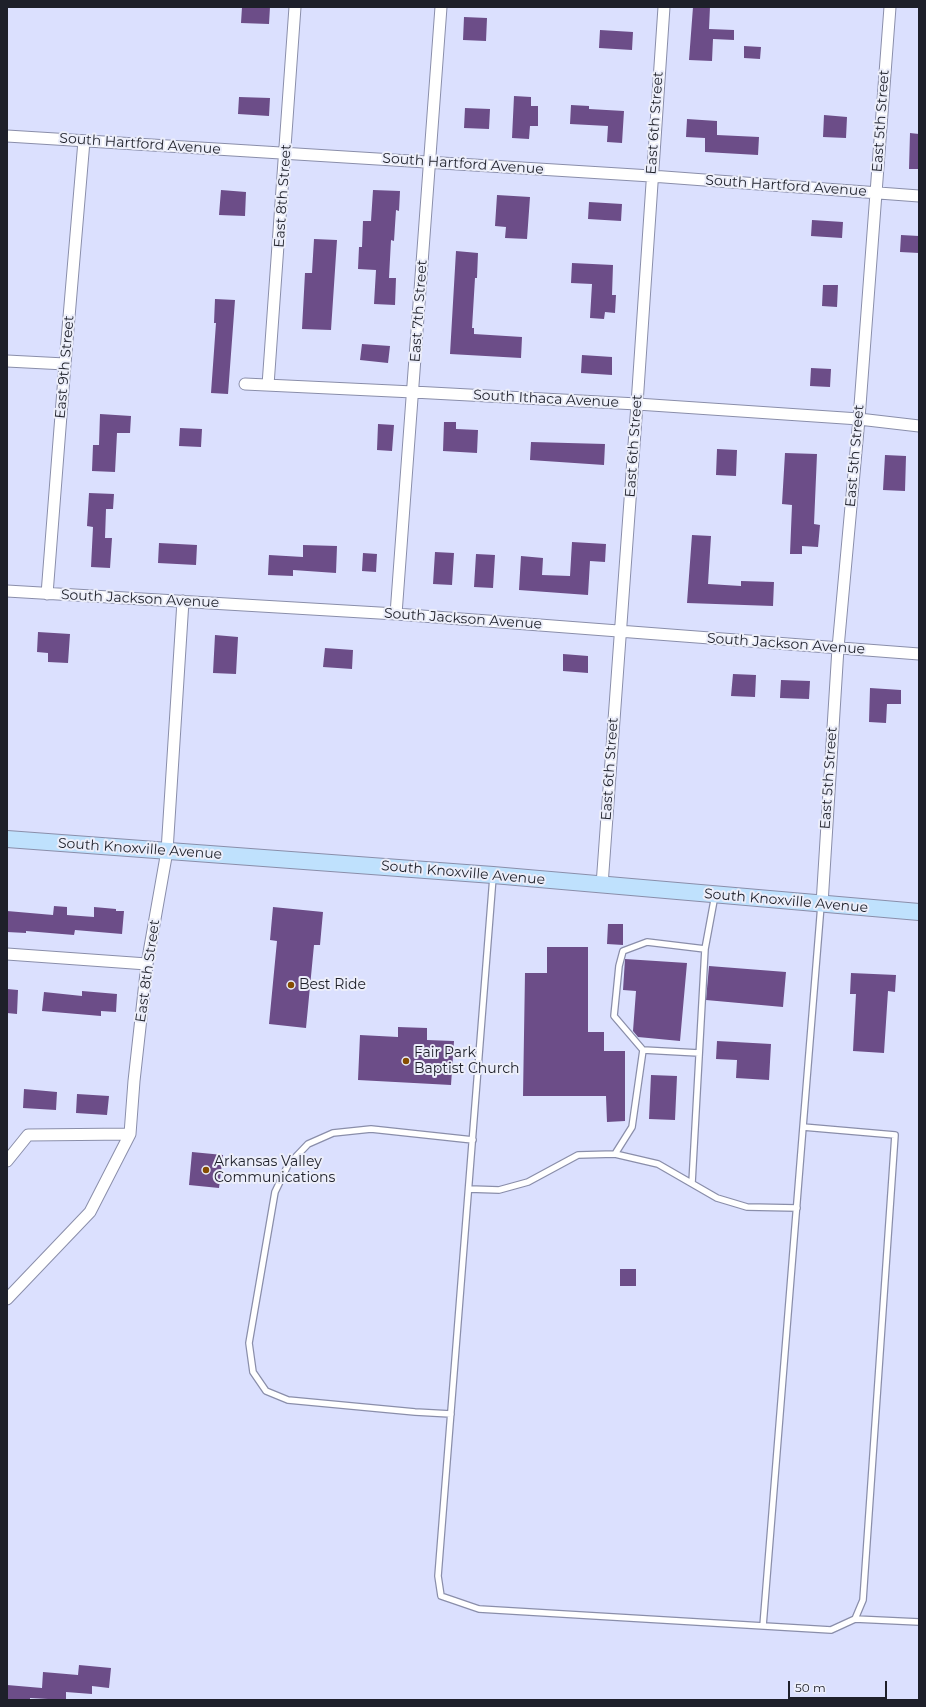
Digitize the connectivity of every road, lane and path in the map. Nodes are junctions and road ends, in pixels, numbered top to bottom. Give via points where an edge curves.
1 (295, 7) edge
2 (441, 7) edge
3 (664, 7) edge
4 (890, 7) edge
5 (7, 136) edge
6 (84, 140) junction
7 (286, 153) junction
8 (429, 161) junction
9 (652, 176) junction
10 (876, 193) junction
11 (919, 196) edge
12 (7, 360) edge
13 (65, 364) junction
14 (245, 384) dead end
15 (268, 385) junction
16 (413, 392) junction
17 (637, 404) junction
18 (859, 419) junction
19 (919, 426) edge
20 (7, 591) edge
21 (48, 594) junction
22 (183, 601) junction
23 (396, 614) junction
24 (620, 631) junction
25 (838, 648) junction
26 (919, 654) edge
27 (7, 839) edge
28 (167, 851) junction
29 (493, 875) junction
30 (602, 885) junction
31 (715, 895) junction
32 (822, 904) junction
33 (919, 912) edge
34 (704, 949) junction
35 (7, 954) edge
36 (147, 964) junction
37 (643, 1050) junction
38 (699, 1053) junction
39 (803, 1127) junction
40 (130, 1134) junction
41 (474, 1140) junction
42 (615, 1154) junction
43 (7, 1161) edge
44 (692, 1183) junction
45 (469, 1188) junction
46 (797, 1208) junction
47 (7, 1299) edge
48 (451, 1414) junction
49 (854, 1619) junction
50 (919, 1622) edge
51 (764, 1626) junction

1 - 7 street, East 8th Street
2 - 8 street, East 7th Street
3 - 9 street, East 6th Street
4 - 10 street, East 5th Street
5 - 6 street, South Hartford Avenue
6 - 7 street, South Hartford Avenue
6 - 13 street, East 9th Street
7 - 8 street, South Hartford Avenue
7 - 15 street, East 8th Street
8 - 9 street, South Hartford Avenue
8 - 16 street, East 7th Street
9 - 10 street, South Hartford Avenue
9 - 17 street, East 6th Street
10 - 11 street, South Hartford Avenue
10 - 18 street, East 5th Street
12 - 13 street
13 - 21 street, East 9th Street
14 - 15 street, South Ithaca Avenue
15 - 16 street, South Ithaca Avenue
16 - 17 street, South Ithaca Avenue
16 - 23 street, East 7th Street
17 - 18 street, South Ithaca Avenue
17 - 24 street, East 6th Street
18 - 19 street, South Ithaca Avenue
18 - 25 street, East 5th Street
20 - 21 street, South Jackson Avenue
21 - 22 street, South Jackson Avenue
22 - 23 street, South Jackson Avenue
22 - 28 street, East 8th Street
23 - 24 street, South Jackson Avenue
24 - 25 street, South Jackson Avenue
24 - 30 street, East 6th Street
25 - 26 street, South Jackson Avenue
25 - 32 street, East 5th Street
27 - 28 main road, South Knoxville Avenue
28 - 29 main road, South Knoxville Avenue
28 - 36 street, East 8th Street
29 - 30 main road, South Knoxville Avenue
29 - 41 lane
30 - 31 main road, South Knoxville Avenue
31 - 32 main road, South Knoxville Avenue
31 - 34 lane
32 - 33 main road, South Knoxville Avenue
32 - 39 lane
34 - 37 lane via 647,942 623,950 614,1016
34 - 38 lane
35 - 36 street
36 - 40 street, East 8th Street
37 - 38 lane
37 - 42 lane via 632,1127
38 - 44 lane
39 - 46 lane
39 - 49 lane via 895,1135 863,1600
40 - 43 street via 28,1134
40 - 47 street, East 8th Street via 90,1212
41 - 45 lane
41 - 48 lane via 371,1129 333,1133 308,1144 288,1165 275,1192 249,1343 253,1372 266,1391 288,1400
42 - 44 lane via 658,1164
42 - 45 lane via 578,1155 528,1182 499,1190
44 - 46 lane via 717,1198 747,1207
45 - 48 lane
46 - 51 lane
48 - 51 lane via 438,1576 441,1596 479,1609
49 - 50 lane
49 - 51 lane via 831,1630

